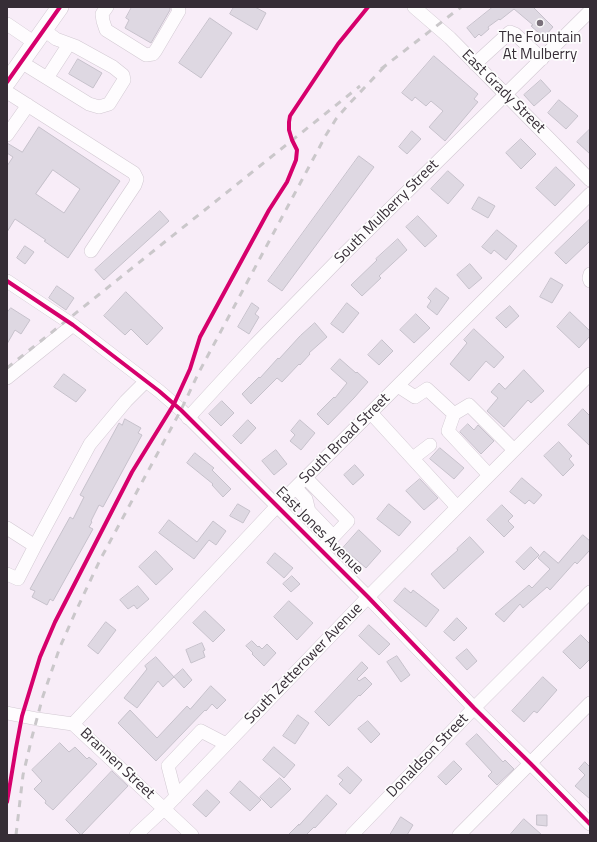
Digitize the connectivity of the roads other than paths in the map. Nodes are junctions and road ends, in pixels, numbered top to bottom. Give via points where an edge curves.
1 (60, 7) edge
2 (107, 7) edge
3 (178, 7) edge
4 (414, 7) edge
5 (590, 11) edge
6 (7, 24) edge
7 (39, 37) junction
8 (69, 44) junction
9 (542, 59) junction
10 (21, 62) junction
11 (475, 64) junction
12 (47, 78) junction
13 (7, 82) edge
14 (7, 92) edge
15 (505, 95) junction
16 (28, 105) junction
17 (7, 135) edge
18 (590, 180) edge
19 (590, 194) edge
20 (91, 251) dead end
21 (590, 274) edge
22 (7, 281) edge
23 (590, 281) edge
24 (73, 325) junction
25 (590, 374) edge
26 (7, 378) edge
27 (146, 381) junction
28 (398, 386) junction
29 (371, 413) junction
30 (454, 414) junction
31 (188, 418) junction
32 (430, 445) dead end
33 (514, 450) junction
34 (413, 458) junction
35 (489, 475) junction
36 (306, 478) junction
37 (296, 488) junction
38 (277, 506) junction
39 (457, 507) junction
40 (8, 532) edge
41 (333, 536) junction
42 (35, 546) junction
43 (321, 550) junction
44 (7, 574) edge
45 (590, 592) edge
46 (368, 597) junction
47 (590, 703) edge
48 (474, 708) junction
49 (7, 713) edge
50 (73, 724) junction
51 (226, 744) junction
52 (531, 764) junction
53 (176, 797) junction
54 (164, 808) junction
55 (590, 824) edge
56 (136, 835) edge
57 (192, 835) edge
58 (352, 835) edge
59 (459, 835) edge

1 - 7 main road
2 - 3 street via 102,14 106,30 146,55 156,50
4 - 11 street, East Grady Street
5 - 9 street, South Mulberry Street
6 - 7 street
7 - 8 street
7 - 10 main road
8 - 12 street
8 - 12 street via 123,75 124,80 109,104 99,107 89,104
9 - 11 street via 510,32
9 - 15 street, South Mulberry Street
10 - 12 street
10 - 13 main road
11 - 15 street, East Grady Street
14 - 16 street
15 - 18 street, East Grady Street
15 - 31 street, South Mulberry Street via 340,258
16 - 17 street
16 - 20 street via 134,173 138,179
19 - 28 street, South Broad Street
21 - 23 street
22 - 24 street, East Jones Avenue
24 - 26 street
24 - 27 street, East Jones Avenue
25 - 33 street, South Zetterower Avenue
27 - 31 street, East Jones Avenue
27 - 42 street via 90,444
28 - 29 street, South Broad Street
28 - 30 street via 415,397 427,389
29 - 34 street
29 - 36 street, South Broad Street
30 - 33 street via 468,405
30 - 35 street via 448,431
31 - 38 street, East Jones Avenue
32 - 34 street
33 - 35 street, South Zetterower Avenue
34 - 39 street
35 - 39 street, South Zetterower Avenue
36 - 37 street, South Broad Street
36 - 41 street via 348,521
37 - 38 street, South Broad Street
37 - 41 street via 306,499 309,511
38 - 43 street, East Jones Avenue
38 - 50 street, South Broad Street
39 - 46 street, South Zetterower Avenue
40 - 42 street
41 - 43 street
42 - 44 street via 18,579
43 - 46 street, East Jones Avenue
45 - 48 street, Donaldson Street
46 - 48 street, East Jones Avenue
46 - 51 street, South Zetterower Avenue
47 - 52 street
48 - 52 street, East Jones Avenue
48 - 58 street, Donaldson Street
49 - 50 street, Brannen Street
50 - 54 street, Brannen Street
51 - 53 street, South Zetterower Avenue
51 - 53 street via 201,731 168,766
52 - 55 street, East Jones Avenue
52 - 59 street
53 - 54 street, South Zetterower Avenue
54 - 56 street, South Zetterower Avenue
54 - 57 street, Brannen Street

